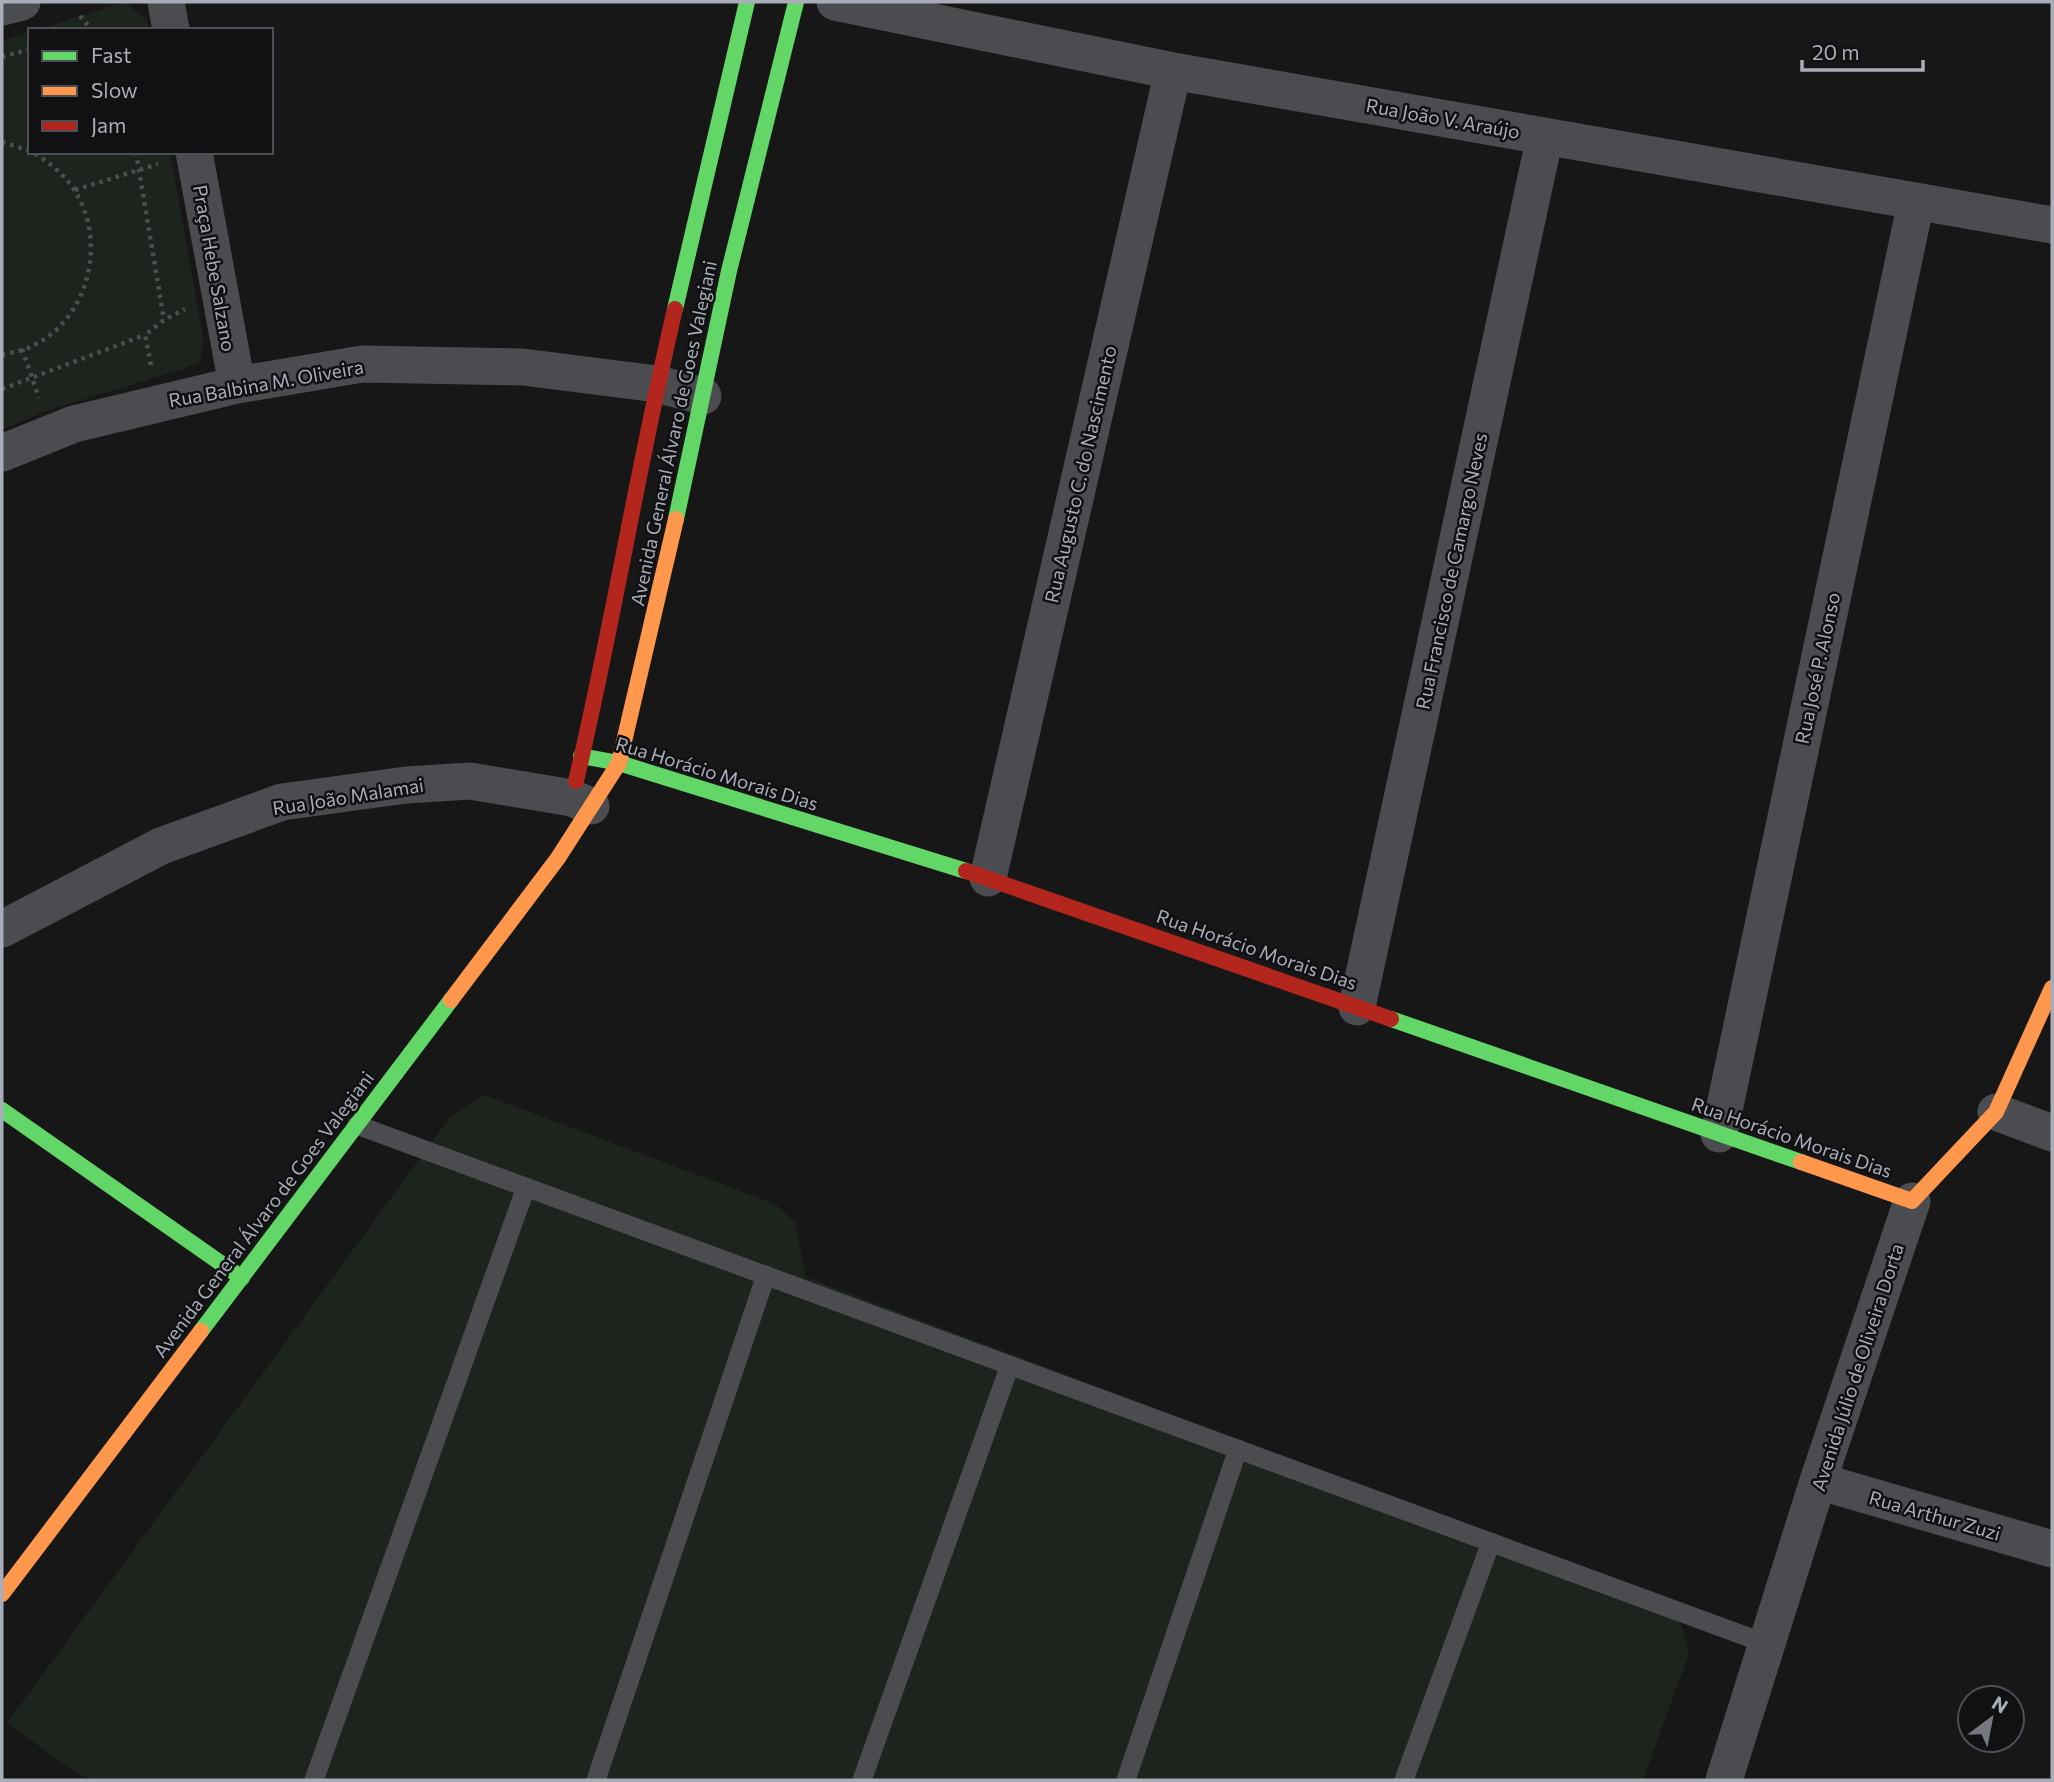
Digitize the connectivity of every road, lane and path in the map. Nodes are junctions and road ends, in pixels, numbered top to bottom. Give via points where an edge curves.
1 (22, 2) edge
2 (166, 2) edge
3 (747, 2) edge
4 (796, 2) edge
5 (835, 2) edge
6 (2, 7) edge
7 (80, 16) dead end
8 (90, 28) edge
9 (172, 28) edge
10 (28, 50) edge
11 (2, 57) edge
12 (1173, 71) junction
13 (1545, 136) junction
14 (2, 142) edge
15 (28, 151) edge
16 (34, 154) edge
17 (136, 154) edge
18 (177, 158) edge
19 (139, 170) junction
20 (75, 190) junction
21 (1916, 202) junction
22 (2052, 225) edge
23 (186, 308) dead end
24 (164, 320) junction
25 (145, 335) junction
26 (22, 349) junction
27 (2, 355) edge
28 (152, 368) dead end
29 (32, 378) junction
30 (657, 384) junction
31 (237, 385) junction
32 (2, 389) edge
33 (703, 396) junction
34 (40, 401) dead end
35 (2, 453) edge
36 (581, 756) junction
37 (619, 763) junction
38 (582, 802) junction
39 (988, 878) junction
40 (2, 929) edge
41 (2052, 988) edge
42 (1357, 1007) junction
43 (2, 1110) edge
44 (1996, 1112) junction
45 (357, 1125) junction
46 (2052, 1133) edge
47 (1719, 1134) junction
48 (526, 1187) junction
49 (1912, 1201) junction
50 (766, 1275) junction
51 (242, 1279) junction
52 (1010, 1365) junction
53 (1238, 1449) junction
54 (1818, 1481) junction
55 (1491, 1542) junction
56 (2052, 1549) edge
57 (2, 1594) edge
58 (1767, 1644) junction
59 (314, 1780) edge
60 (596, 1780) edge
61 (862, 1780) edge
62 (1126, 1780) edge
63 (1404, 1780) edge
64 (1724, 1780) edge

1 - 6 street
2 - 9 street
3 - 30 main road, Avenida General Álvaro de Goes Valegiani
4 - 33 main road, Avenida General Álvaro de Goes Valegiani
5 - 12 street, Rua João V. Araújo
7 - 8 path
10 - 11 path
12 - 13 street, Rua João V. Araújo
12 - 39 street, Rua Augusto C. do Nascimento
13 - 21 street, Rua João V. Araújo
13 - 42 street, Rua Francisco de Camargo Neves
14 - 15 path
16 - 20 path via 62,173
17 - 19 path
18 - 19 path
18 - 31 street, Praça Hebe Salzano
19 - 20 path
19 - 24 path
20 - 26 path via 92,235 91,269 79,302 57,328
21 - 22 street, Rua João V. Araújo
21 - 47 street, Rua José P. Alonso
23 - 24 path
24 - 25 path
25 - 28 path
25 - 29 path
26 - 27 path
26 - 29 path
29 - 32 path
29 - 34 path
30 - 31 street, Rua Balbina M. Oliveira via 523,367 362,364
30 - 33 street, Rua Balbina M. Oliveira
30 - 36 main road, Avenida General Álvaro de Goes Valegiani
31 - 35 street, Rua Balbina M. Oliveira via 74,424
33 - 37 main road, Avenida General Álvaro de Goes Valegiani
36 - 37 main road, Rua Horácio Morais Dias
36 - 38 main road, Avenida General Álvaro de Goes Valegiani
37 - 38 main road, Avenida General Álvaro de Goes Valegiani
37 - 39 main road, Rua Horácio Morais Dias
38 - 40 street, Rua João Malamai via 470,780 282,802 161,846
38 - 45 main road, Avenida General Álvaro de Goes Valegiani via 558,858
39 - 42 main road, Rua Horácio Morais Dias
41 - 44 main road, Avenida Júlio de Oliveira Dorta
42 - 47 main road, Rua Horácio Morais Dias
43 - 51 main road
44 - 46 street
44 - 49 main road, Avenida Júlio de Oliveira Dorta
45 - 48 lane
45 - 51 main road, Avenida General Álvaro de Goes Valegiani
47 - 49 main road, Rua Horácio Morais Dias
48 - 50 lane
48 - 59 lane
49 - 54 street, Avenida Júlio de Oliveira Dorta
50 - 52 lane
50 - 60 lane
51 - 57 main road, Avenida General Álvaro de Goes Valegiani
52 - 53 lane
52 - 61 lane
53 - 55 lane
53 - 62 lane
54 - 56 street, Rua Arthur Zuzi
54 - 58 street, Avenida Júlio de Oliveira Dorta
55 - 58 lane
55 - 63 lane
58 - 64 street, Avenida Júlio de Oliveira Dorta

